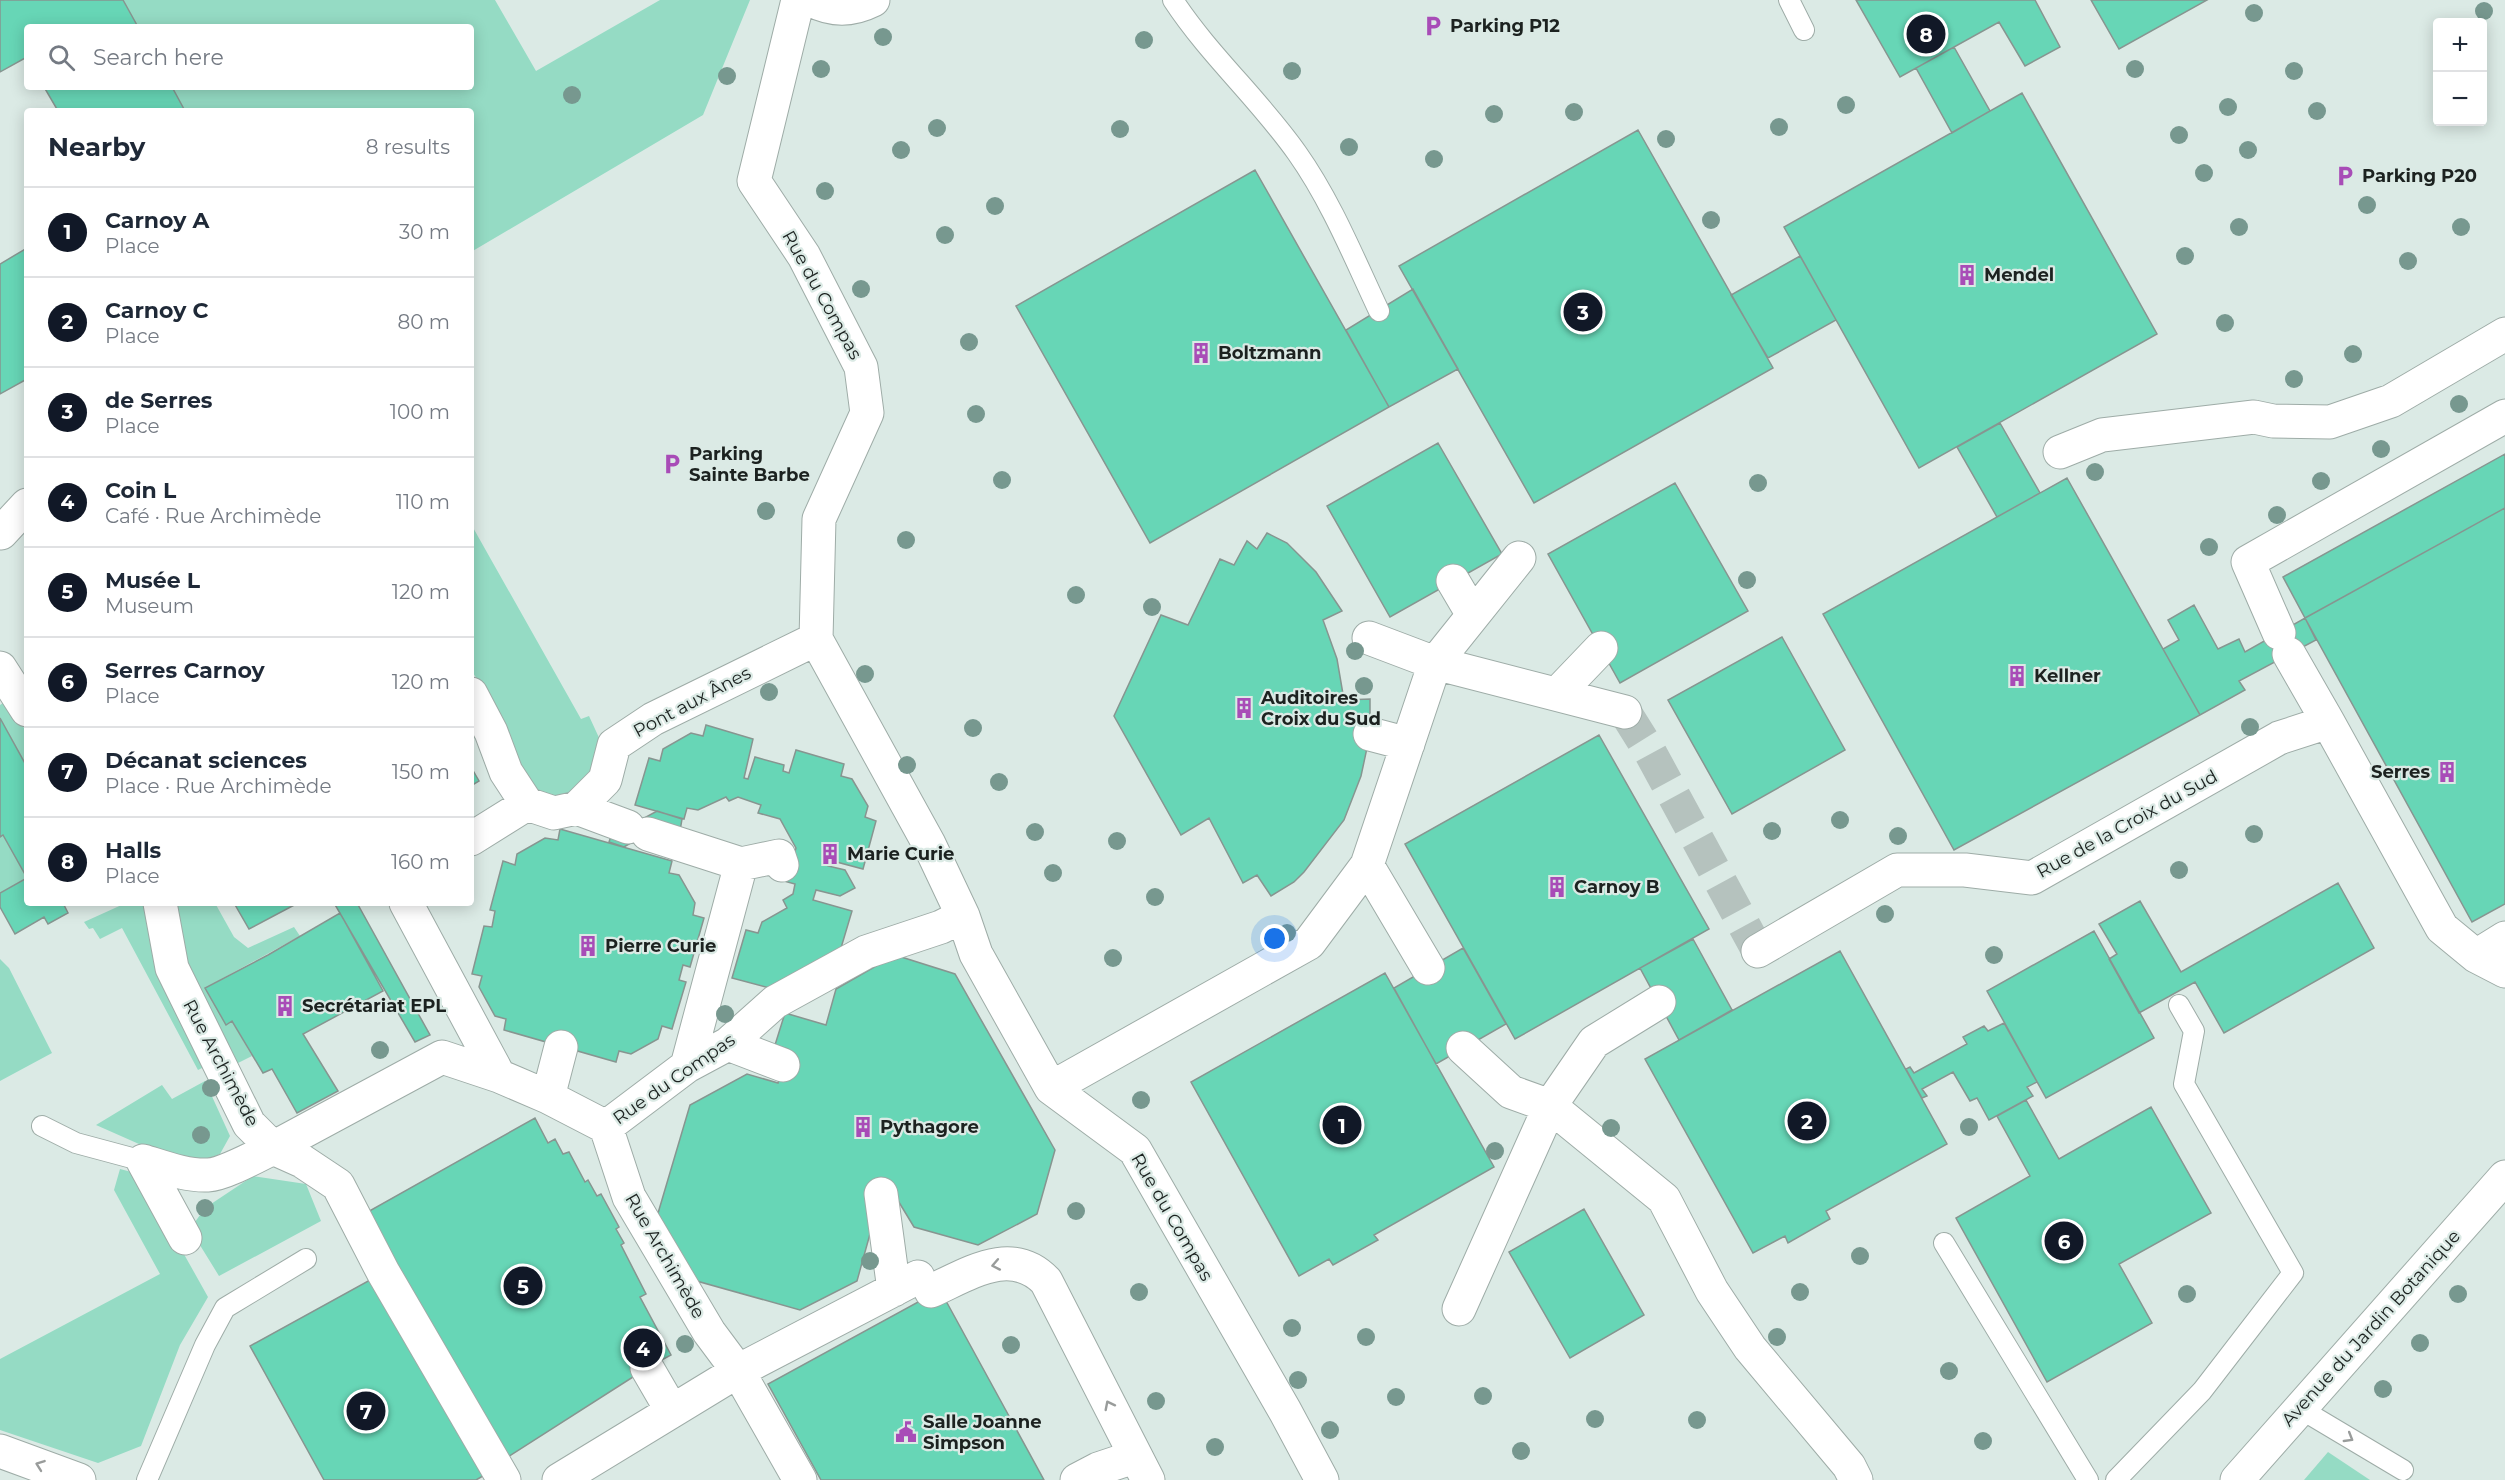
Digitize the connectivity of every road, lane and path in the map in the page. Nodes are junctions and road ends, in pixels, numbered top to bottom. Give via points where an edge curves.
1 (798, 0) edge
2 (812, 0) edge
3 (873, 0) edge
4 (1173, 0) edge
5 (1788, 0) edge
6 (1804, 30) dead end
7 (1379, 311) dead end
8 (2505, 334) edge
9 (2505, 416) edge
10 (2060, 452) dead end
11 (24, 508) edge
12 (24, 530) edge
13 (0, 534) edge
14 (1519, 558) dead end
15 (1453, 581) dead end
16 (1473, 615) junction
17 (1369, 638) dead end
18 (816, 639) junction
19 (1601, 648) dead end
20 (1435, 663) junction
21 (0, 668) edge
22 (1557, 694) junction
23 (474, 700) edge
24 (24, 705) edge
25 (1625, 712) tunnel mouth
26 (2328, 722) junction
27 (1370, 734) dead end
28 (1408, 744) junction
29 (527, 804) junction
30 (577, 808) junction
31 (474, 837) edge
32 (741, 864) junction
33 (782, 865) dead end
34 (1367, 866) junction
35 (161, 906) edge
36 (408, 906) edge
37 (963, 916) junction
38 (2505, 938) edge
39 (1758, 951) dead end
40 (2476, 956) junction
41 (1428, 968) dead end
42 (2505, 971) edge
43 (1659, 1002) dead end
44 (2179, 1005) dead end
45 (728, 1044) junction
46 (561, 1047) dead end
47 (1463, 1048) dead end
48 (783, 1065) dead end
49 (687, 1066) junction
50 (499, 1076) junction
51 (1051, 1088) junction
52 (548, 1097) junction
53 (1550, 1106) junction
54 (42, 1126) dead end
55 (606, 1127) junction
56 (273, 1148) junction
57 (143, 1161) junction
58 (2505, 1177) edge
59 (881, 1194) dead end
60 (185, 1238) dead end
61 (1944, 1243) dead end
62 (306, 1259) dead end
63 (914, 1286) junction
64 (1459, 1310) dead end
65 (647, 1368) dead end
66 (738, 1371) junction
67 (2298, 1408) junction
68 (672, 1412) junction
69 (0, 1451) edge
70 (1141, 1469) edge
71 (2403, 1470) dead end
72 (79, 1480) edge
73 (147, 1480) edge
74 (504, 1480) edge
75 (559, 1480) edge
76 (800, 1480) edge
77 (1077, 1480) edge
78 (1322, 1480) edge
79 (1856, 1480) edge
80 (2088, 1480) edge
81 (2116, 1480) edge
82 (2237, 1480) edge

1 - 18 street, Rue du Compas via 754,181 804,256 861,367 867,413 819,519
2 - 3 street via 829,8 861,6
4 - 7 lane via 1299,154 1337,221
5 - 6 lane
8 - 10 street via 2391,401 2330,422 2254,417 2102,435
9 - 26 street via 2248,562 2284,643
11 - 13 street
12 - 13 street
14 - 16 street
15 - 16 street
16 - 20 street
17 - 20 street
18 - 30 street, Pont aux Ânes via 653,719 614,745 605,780
18 - 37 street, Rue du Compas via 929,844
19 - 22 street
20 - 22 street
20 - 28 street
21 - 24 street
22 - 25 street
23 - 29 street via 506,772
26 - 39 street, Rue de la Croix du Sud via 2279,738 2032,878 1965,870 1897,870
26 - 40 street via 2442,928
27 - 28 street
28 - 34 street
29 - 30 street via 554,813
29 - 31 street
30 - 32 street via 628,829
32 - 33 street via 779,856
32 - 49 street
34 - 41 street
34 - 51 street via 1309,943
35 - 56 street, Rue Archimède via 172,968 249,1124
36 - 50 street
37 - 45 street, Rue du Compas via 866,952 775,1002
37 - 51 street, Rue du Compas via 976,954
38 - 40 street
40 - 42 street
43 - 53 street via 1594,1042
44 - 81 lane via 2194,1031 2184,1084 2293,1273 2202,1391
45 - 48 street
45 - 49 street, Rue du Compas
46 - 52 street
47 - 53 street via 1511,1092
49 - 55 street, Rue du Compas
50 - 52 street
50 - 56 street via 442,1056
51 - 78 street, Rue du Compas via 1135,1150
52 - 55 street
53 - 64 street
53 - 79 street via 1664,1199 1712,1291 1750,1348 1849,1466
54 - 57 lane via 76,1143
55 - 66 street, Rue Archimède via 629,1197 709,1332
56 - 57 street via 209,1175 175,1171
56 - 74 street via 302,1161 338,1185 383,1272
57 - 60 street
58 - 67 street, Avenue du Jardin Botanique
59 - 63 street
61 - 80 lane
62 - 73 lane via 225,1308
63 - 66 street
70 -> 63 street via 1046,1281 1034,1268 1012,1262
65 - 68 street
66 - 68 street
66 - 76 street, Rue Archimède
67 -> 71 lane
67 - 82 street, Avenue du Jardin Botanique
68 - 75 street
72 -> 69 street
70 - 77 street via 1098,1469

